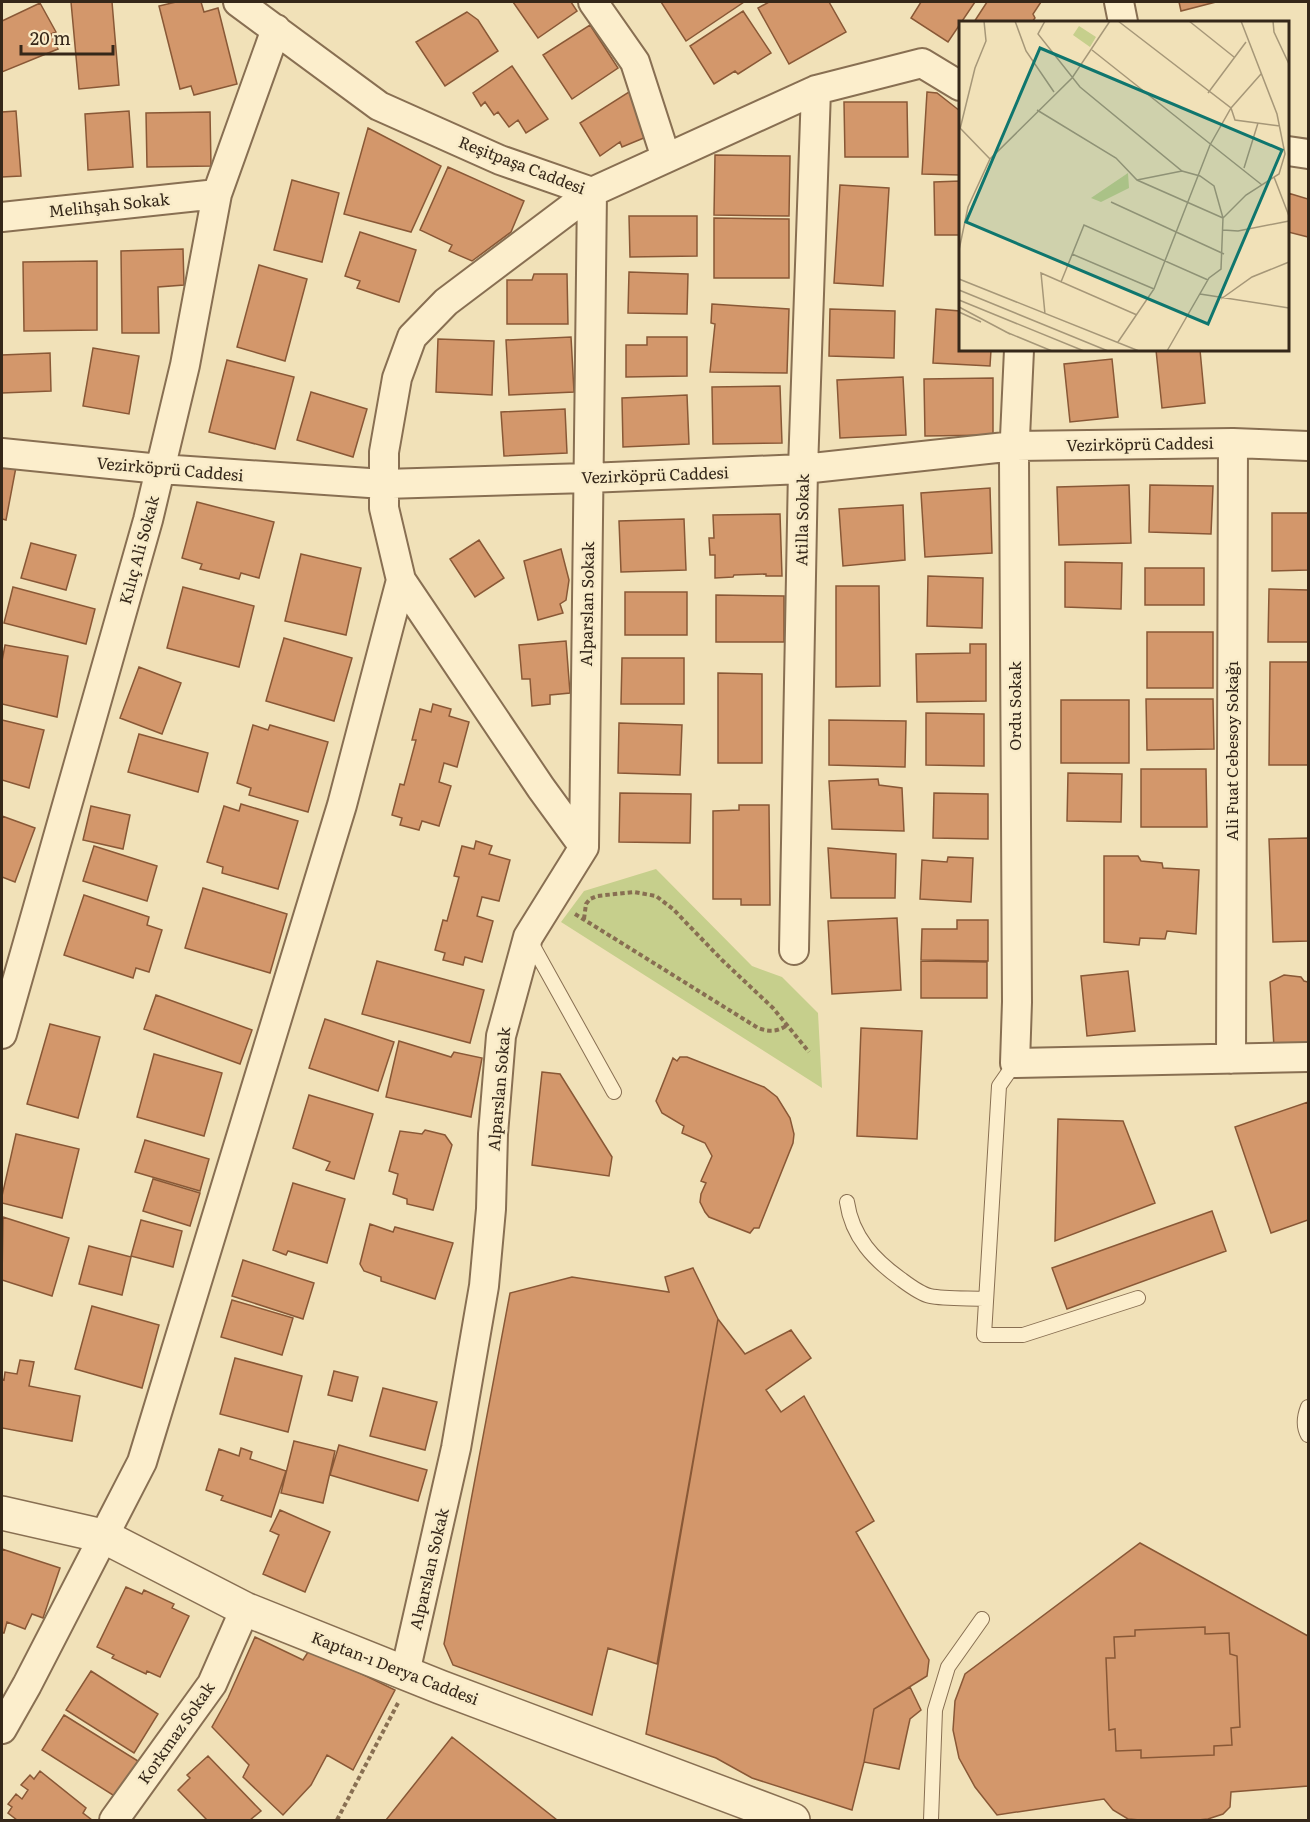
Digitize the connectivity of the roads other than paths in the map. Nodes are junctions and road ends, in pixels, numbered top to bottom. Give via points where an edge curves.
1 (238, 2) edge
2 (593, 2) edge
3 (1119, 2) edge
4 (1123, 21) edge
5 (276, 29) junction
6 (959, 85) edge
7 (816, 90) junction
8 (1289, 151) edge
9 (1308, 154) edge
10 (666, 158) junction
11 (592, 192) junction
12 (217, 194) junction
13 (2, 217) edge
14 (1019, 351) edge
15 (1233, 443) junction
16 (1015, 446) junction
17 (1308, 446) edge
18 (2, 453) edge
19 (160, 469) junction
20 (803, 469) junction
21 (588, 478) junction
22 (384, 484) junction
23 (401, 580) junction
24 (584, 847) junction
25 (528, 937) junction
26 (794, 950) dead end
27 (2, 1034) edge
28 (1308, 1058) edge
29 (1231, 1059) junction
30 (1015, 1063) junction
31 (614, 1092) dead end
32 (847, 1203) dead end
33 (1138, 1298) dead end
34 (986, 1299) junction
35 (1308, 1407) edge
36 (1308, 1435) edge
37 (2, 1512) edge
38 (103, 1536) junction
39 (245, 1609) junction
40 (982, 1618) dead end
41 (405, 1673) junction
42 (2, 1729) edge
43 (114, 1821) edge
44 (793, 1821) edge
45 (931, 1821) edge

1 - 5 street, Reşitpaşa Caddesi
2 - 10 street via 635,62
3 - 4 street
5 - 11 street, Reşitpaşa Caddesi via 379,106 500,160
5 - 12 street, Kılıç Ali Sokak
6 - 7 street, Reşitpaşa Caddesi via 922,63
7 - 10 street, Reşitpaşa Caddesi
7 - 20 street, Atilla Sokak
8 - 9 street
10 - 11 street, Reşitpaşa Caddesi
11 - 21 street, Alparslan Sokak
11 - 22 street via 446,302 412,337 397,378 384,452
12 - 13 street, Melihşah Sokak
12 - 19 street, Kılıç Ali Sokak
14 - 16 street, Ordu Sokak
15 - 16 street, Vezirköprü Caddesi
15 - 17 street, Vezirköprü Caddesi
15 - 29 street, Ali Fuat Cebesoy Sokağı
16 - 20 street, Vezirköprü Caddesi
16 - 30 street, Ordu Sokak
18 - 19 street, Vezirköprü Caddesi
19 - 22 street, Vezirköprü Caddesi
19 - 27 street, Kılıç Ali Sokak
20 - 21 street, Vezirköprü Caddesi
20 - 26 street, Atilla Sokak
21 - 22 street, Vezirköprü Caddesi
21 - 24 street, Alparslan Sokak
22 - 23 street via 384,508
23 - 24 street
23 - 38 street via 342,805 142,1462
24 - 25 street, Alparslan Sokak
25 - 31 lane
25 - 41 street, Alparslan Sokak via 501,1036 484,1286 470,1370
28 - 29 street
29 - 30 street
30 - 34 lane via 999,1086
32 - 34 lane via 852,1225 863,1244 909,1285 930,1296
33 - 34 lane via 1023,1335 984,1335
35 - 36 lane via 1304,1424
37 - 38 street, Kaptan-ı Derya Caddesi
38 - 39 street, Kaptan-ı Derya Caddesi
38 - 42 street
39 - 41 street, Kaptan-ı Derya Caddesi
39 - 43 street, Korkmaz Sokak via 212,1684
40 - 45 lane via 948,1667 935,1710
41 - 44 street, Kaptan-ı Derya Caddesi

